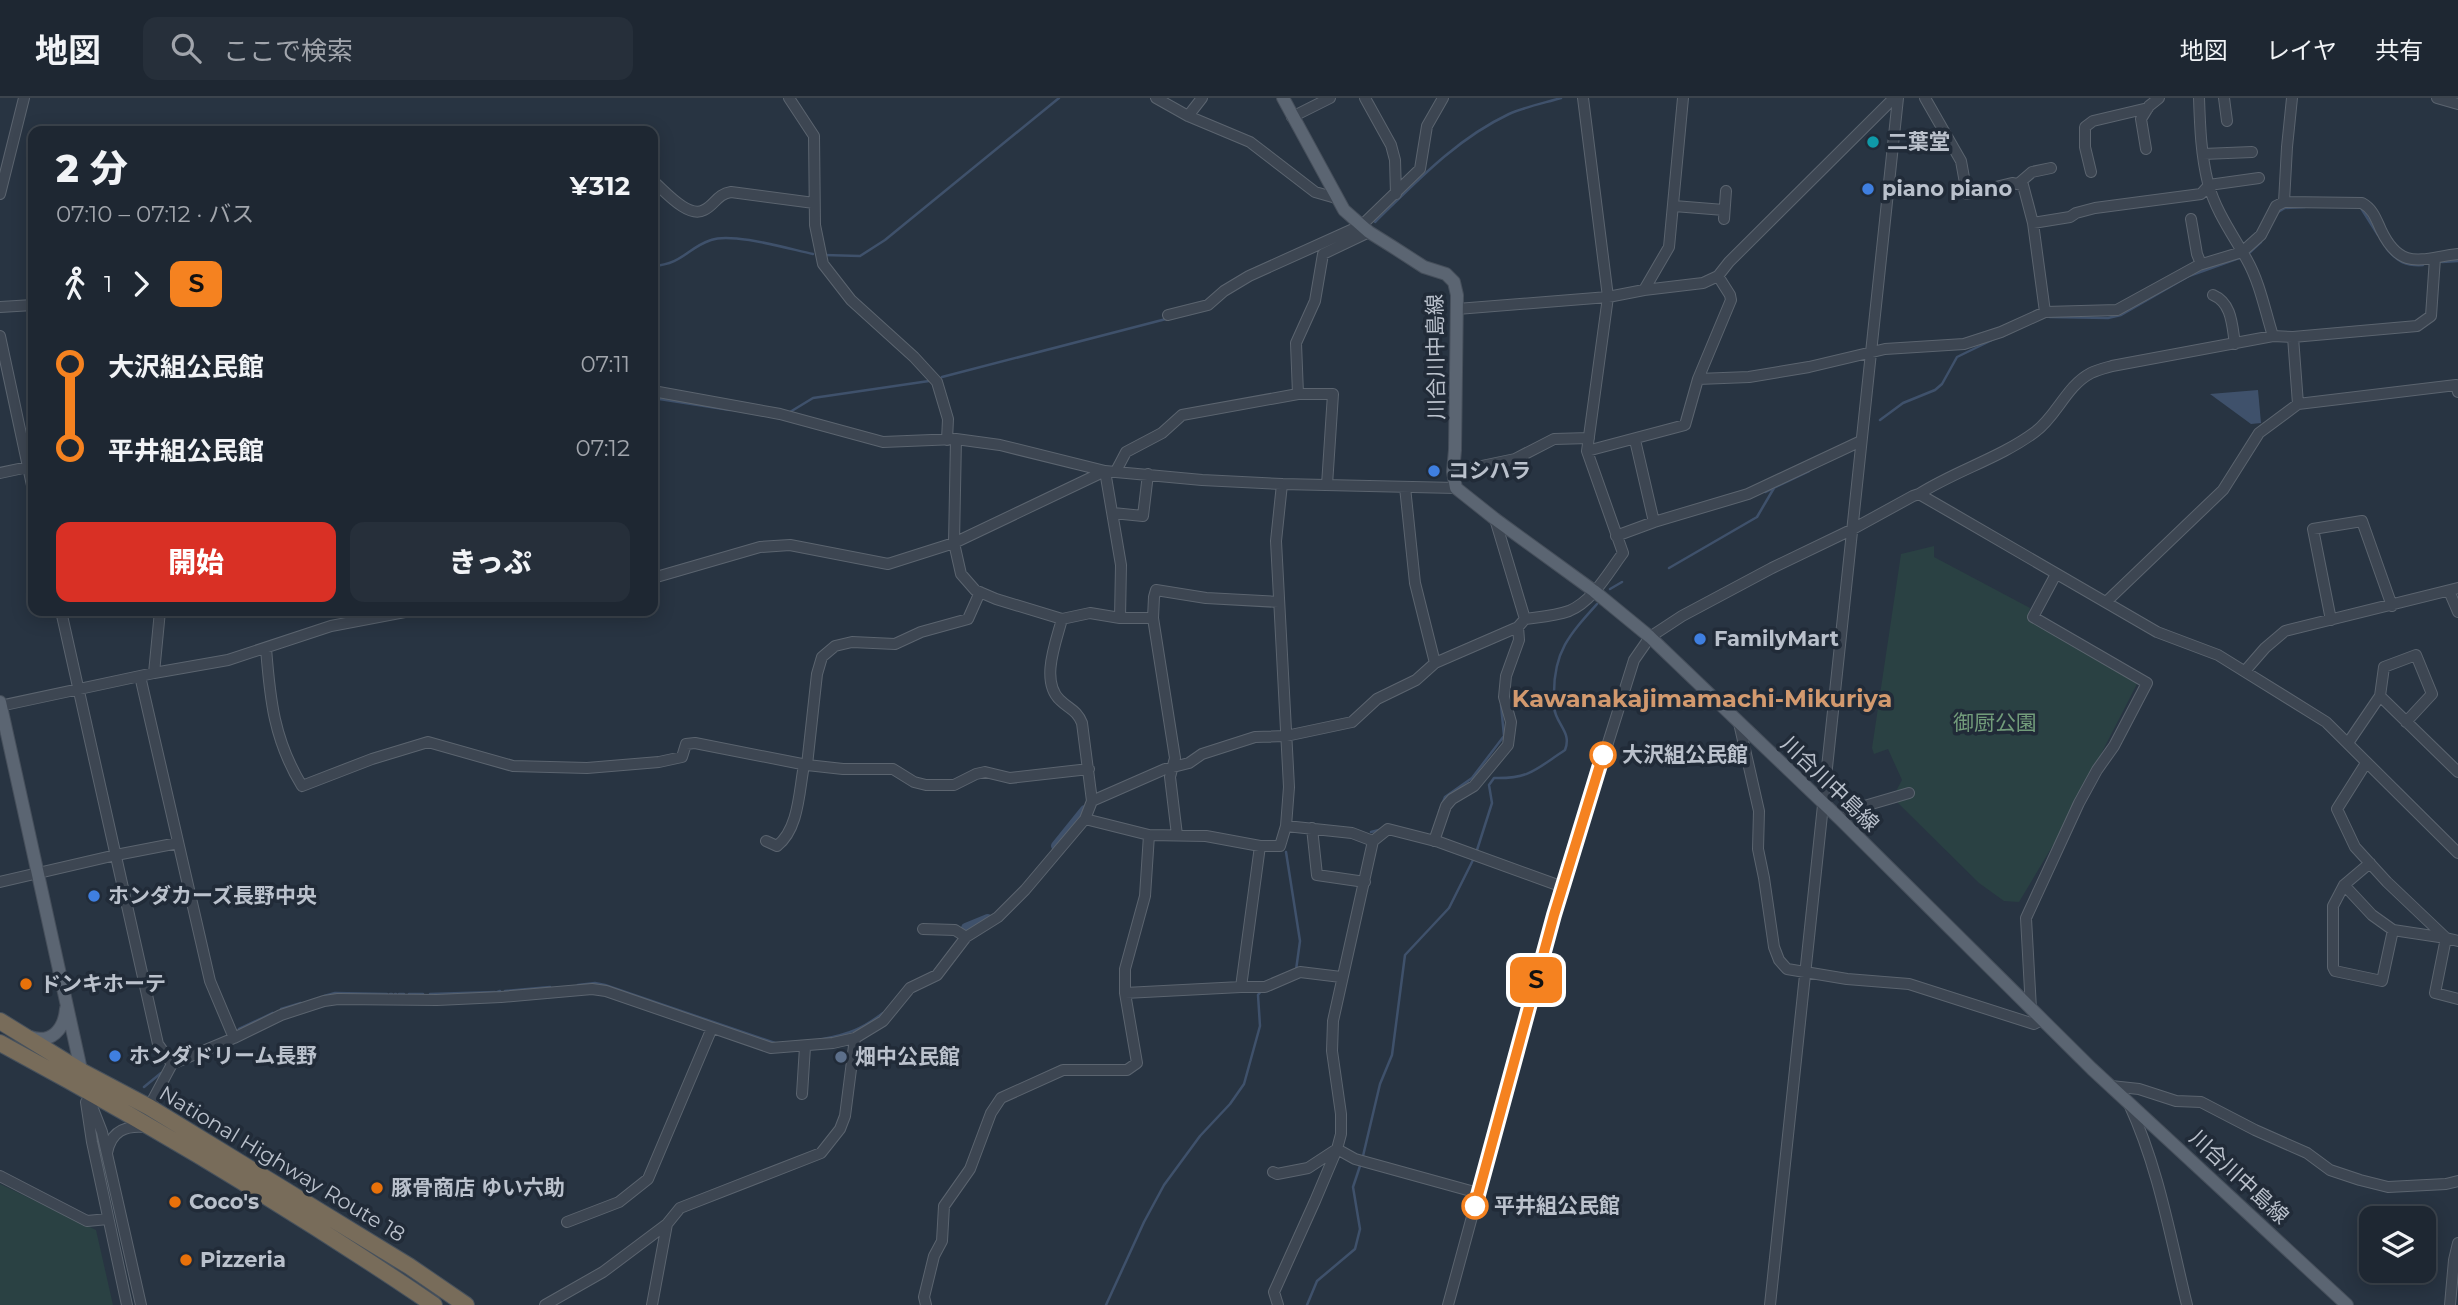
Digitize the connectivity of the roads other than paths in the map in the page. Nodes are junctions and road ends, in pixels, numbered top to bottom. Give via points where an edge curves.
1 (24, 98) edge
2 (789, 98) edge
3 (1156, 98) edge
4 (1202, 98) edge
5 (1283, 98) edge
6 (1330, 98) edge
7 (1365, 98) edge
8 (1443, 98) edge
9 (1583, 98) edge
10 (1683, 98) edge
11 (1896, 98) edge
12 (1925, 98) edge
13 (2159, 98) edge
14 (2199, 98) edge
15 (2224, 98) edge
16 (2292, 98) edge
17 (2437, 98) edge
18 (2458, 104) edge
19 (2148, 108) junction
20 (1188, 116) junction
21 (1292, 117) junction
22 (2227, 121) dead end
23 (2146, 149) dead end
24 (2252, 152) dead end
25 (2203, 154) junction
26 (2051, 169) dead end
27 (2091, 172) dead end
28 (2259, 178) dead end
29 (2018, 184) junction
30 (658, 185) edge
31 (2208, 185) junction
32 (1726, 191) dead end
33 (0, 194) edge
34 (1396, 194) junction
35 (1336, 198) junction
36 (2284, 202) junction
37 (814, 203) junction
38 (1674, 206) junction
39 (2190, 219) dead end
40 (2034, 223) junction
41 (1366, 228) junction
42 (2458, 254) edge
43 (2244, 256) junction
44 (2435, 258) junction
45 (2201, 264) junction
46 (1718, 276) junction
47 (1644, 290) junction
48 (2213, 295) dead end
49 (1608, 297) junction
50 (28, 306) edge
51 (0, 307) edge
52 (1457, 309) junction
53 (2045, 312) junction
54 (1168, 315) dead end
55 (0, 336) edge
56 (2273, 336) junction
57 (2293, 337) junction
58 (2235, 344) junction
59 (1870, 352) junction
60 (1698, 379) junction
61 (658, 392) edge
62 (2458, 392) edge
63 (1298, 394) junction
64 (2298, 404) junction
65 (1588, 438) junction
66 (952, 439) junction
67 (1635, 440) junction
68 (1861, 441) junction
69 (1587, 451) junction
70 (28, 467) joint
71 (1111, 471) junction
72 (1453, 472) junction
73 (0, 473) edge
74 (1148, 474) junction
75 (1282, 484) junction
76 (1327, 485) junction
77 (1405, 487) junction
78 (1456, 488) junction
79 (1919, 495) junction
80 (1113, 513) junction
81 (1495, 519) junction
82 (1654, 522) junction
83 (1851, 530) junction
84 (1616, 536) junction
85 (954, 543) junction
86 (2056, 574) junction
87 (658, 577) edge
88 (2454, 590) edge
89 (1594, 591) junction
90 (980, 592) junction
91 (1279, 602) junction
92 (2106, 602) junction
93 (2392, 606) junction
94 (2458, 612) edge
95 (62, 616) edge
96 (160, 616) edge
97 (384, 616) edge
98 (1120, 618) junction
99 (1153, 618) junction
100 (1062, 619) junction
101 (2331, 620) junction
102 (1521, 623) junction
103 (1650, 637) junction
104 (266, 648) junction
105 (1436, 663) junction
106 (2245, 671) junction
107 (154, 673) junction
108 (140, 676) junction
109 (79, 689) junction
110 (2380, 696) junction
111 (0, 705) edge
112 (2406, 722) junction
113 (1739, 723) junction
114 (1286, 736) junction
115 (2347, 743) junction
116 (2366, 763) junction
117 (805, 765) junction
118 (1174, 767) junction
119 (1089, 769) junction
120 (2458, 772) edge
121 (1909, 793) dead end
122 (1092, 802) junction
123 (1824, 803) junction
124 (1085, 819) junction
125 (1841, 820) junction
126 (1286, 826) junction
127 (1312, 828) junction
128 (1149, 835) junction
129 (1177, 835) junction
130 (766, 841) dead end
131 (1373, 841) junction
132 (1434, 841) junction
133 (178, 843) junction
134 (1260, 846) junction
135 (2458, 853) edge
136 (116, 855) junction
137 (2370, 863) junction
138 (38, 874) junction
139 (0, 882) edge
140 (1365, 882) junction
141 (2344, 885) junction
142 (1563, 887) junction
143 (923, 929) dead end
144 (2393, 930) junction
145 (966, 937) junction
146 (2446, 938) junction
147 (2458, 941) edge
148 (1805, 972) junction
149 (1341, 977) junction
150 (1241, 986) junction
151 (1125, 993) junction
152 (2458, 999) edge
153 (66, 1003) junction
154 (2031, 1009) junction
155 (2042, 1020) junction
156 (0, 1021) edge
157 (712, 1028) junction
158 (23, 1035) junction
159 (234, 1038) junction
160 (855, 1038) junction
161 (0, 1043) edge
162 (804, 1047) junction
163 (172, 1064) junction
164 (81, 1071) junction
165 (2111, 1086) junction
166 (85, 1088) junction
167 (802, 1094) dead end
168 (2126, 1099) junction
169 (149, 1107) junction
170 (153, 1128) junction
171 (1337, 1149) junction
172 (107, 1156) junction
173 (1273, 1172) dead end
174 (0, 1176) edge
175 (2458, 1181) edge
176 (1478, 1193) junction
177 (108, 1219) junction
178 (567, 1222) dead end
179 (667, 1224) junction
180 (2458, 1243) edge
181 (127, 1305) edge
182 (141, 1305) edge
183 (433, 1305) edge
184 (466, 1305) edge
185 (545, 1305) edge
186 (652, 1305) edge
187 (926, 1305) edge
188 (1278, 1305) edge
189 (1448, 1305) edge
190 (1770, 1305) edge
191 (2187, 1305) edge
192 (2347, 1305) edge
193 (2450, 1305) edge

1 - 33 street
2 - 37 street via 814,136
3 - 20 street
4 - 20 street
5 - 21 main road, 川合川中島線
6 - 21 street
7 - 34 street via 1391,145
8 - 34 street via 1427,126 1420,169
9 - 49 street
10 - 38 street
11 - 46 street
11 - 59 street
12 - 29 street via 1961,161 1967,194
13 - 19 street
14 - 25 street
15 - 22 street
16 - 36 street
17 - 18 street
19 - 23 street via 2141,119
19 - 27 street via 2085,127
20 - 35 street via 1250,142 1315,192
21 - 35 main road, 川合川中島線
24 - 25 street
25 - 31 street
26 - 29 street via 2032,172
28 - 31 street
29 - 40 street via 2023,185
30 - 37 street via 695,212 731,192
31 - 40 street via 2201,194 2095,208 2070,218
31 - 43 street
32 - 38 street via 1724,214
34 - 41 street
35 - 41 main road, 川合川中島線
36 - 43 street via 2276,206
36 - 44 street via 2362,203 2374,214 2395,251 2423,261
37 - 66 street via 823,264 851,300 937,382
38 - 47 street via 1669,247
39 - 45 street
40 - 53 street
41 - 52 main road, 川合川中島線 via 1424,267 1446,274 1454,282
41 - 54 street via 1248,276 1208,305
41 - 63 street via 1323,254 1315,301 1296,343
42 - 44 street
43 - 45 street
43 - 56 street
44 - 57 street via 2431,316 2417,326
45 - 53 street via 2117,310
46 - 47 street via 1703,283
46 - 60 street via 1731,300
47 - 49 street
48 - 58 street via 2222,299 2230,315
49 - 52 street
49 - 65 street
50 - 51 street
52 - 72 main road, 川合川中島線
53 - 59 street via 1972,342
55 - 70 street
56 - 57 street
56 - 58 street
57 - 64 street
58 - 79 street via 2090,373 2034,433
59 - 60 street via 1749,377
59 - 68 street
60 - 67 street via 1685,425
61 - 66 street via 780,414 883,442
62 - 64 street via 2456,385
63 - 71 street via 1182,415 1162,433 1126,452
63 - 76 street via 1333,394
64 - 92 street via 2259,433 2223,490
65 - 69 street
65 - 72 street via 1554,439 1515,459
66 - 71 street via 1000,445
66 - 85 street
67 - 69 street
67 - 82 street
68 - 82 street via 1748,494
68 - 83 street
69 - 84 street
70 - 73 street
71 - 74 street
71 - 80 street
71 - 85 street
72 - 78 main road, 川合川中島線
74 - 75 street
74 - 80 street via 1143,516
75 - 76 street
75 - 91 street via 1276,541
76 - 77 street
77 - 78 street
77 - 105 street via 1415,583
78 - 81 main road, 川合川中島線
79 - 83 street
79 - 86 street
80 - 98 street via 1121,565
81 - 89 main road, 川合川中島線
81 - 102 street
82 - 84 street
83 - 103 street via 1772,568
83 - 123 street
84 - 89 street via 1623,553
85 - 87 street via 888,564 790,545 760,547
85 - 90 street via 961,574
86 - 92 street
86 - 154 street via 2034,617 2147,682 2079,803 2026,918
88 - 93 street
88 - 94 street
89 - 102 street via 1569,611
89 - 103 main road, 川合川中島線
90 - 100 street
90 - 117 street via 968,619 895,644 835,646 822,657
91 - 99 street via 1156,590
91 - 114 street
92 - 106 street via 2157,632 2218,655
93 - 101 street
93 - 101 street via 2362,521 2313,529
95 - 109 street
96 - 107 street
97 - 104 street via 331,626
98 - 99 street
98 - 100 street via 1090,613
99 - 118 street
100 - 119 street via 1051,690 1079,714
101 - 106 street via 2285,631
102 - 105 street
102 - 132 street via 1506,676 1504,697 1511,722 1508,745 1474,786 1446,806
103 - 113 main road, 川合川中島線
103 - 142 street via 1634,660
104 - 107 street
104 - 117 street via 273,716 302,786 428,742 513,766 587,768 659,762 682,757 686,744 695,743
105 - 114 street via 1416,680 1377,699 1352,722
106 - 115 street via 2326,722
107 - 108 street
108 - 109 street
108 - 133 street
109 - 111 street
109 - 136 street
110 - 112 street
110 - 112 street via 2384,667 2416,655 2432,694
110 - 115 street
111 - 138 main road
112 - 120 street
113 - 123 main road, 川合川中島線
113 - 148 street via 1759,811 1758,849 1773,947 1787,969
114 - 118 street via 1255,737
114 - 126 street
115 - 116 street
116 - 135 street
116 - 137 street via 2337,809 2355,847
117 - 119 street via 893,769 914,782 945,785 985,772 1010,778
117 - 130 street via 791,830 777,846
118 - 122 street
118 - 129 street via 1170,778
119 - 122 street
121 - 125 street via 1861,807
122 - 124 street
123 - 125 main road, 川合川中島線
123 - 148 street
124 - 128 street
124 - 145 street via 1026,890 998,917
125 - 154 main road, 川合川中島線
126 - 127 street
126 - 134 street via 1280,846
127 - 131 street
127 - 140 street via 1317,874
128 - 129 street
128 - 151 street via 1145,896 1125,969
129 - 134 street
131 - 132 street via 1388,829
131 - 140 street
132 - 142 street
133 - 136 street
133 - 159 street via 210,982
134 - 150 street
136 - 138 street
136 - 163 street via 158,1044
137 - 141 street
137 - 146 street
138 - 139 street
138 - 153 main road
140 - 149 street
141 - 144 street
141 - 144 street via 2333,906 2335,971 2382,981
142 - 176 street
143 - 145 street via 955,930
144 - 146 street
145 - 160 street via 937,975 910,988 884,1021
146 - 147 street
146 - 152 street via 2435,993
148 - 155 street via 1909,984 2034,1024
148 - 190 street
149 - 150 street via 1300,972 1265,987
149 - 171 street via 1332,1051 1341,1114
150 - 151 street
151 - 187 street via 1138,1063 1127,1070 1063,1070 1001,1098 970,1168 944,1206 942,1241 934,1256
153 - 158 main road via 64,1022 55,1035 37,1039
153 - 164 main road
154 - 155 main road, 川合川中島線
155 - 165 main road, 川合川中島線
156 - 158 highway, National Highway Route 18
157 - 159 street via 592,989 437,1000 338,999 281,1015
157 - 162 street via 771,1048
157 - 178 street via 648,1179 619,1202
158 - 164 highway, National Highway Route 18
159 - 163 street
160 - 162 street
160 - 179 street via 845,1116 821,1153 680,1208
161 - 166 highway, National Highway Route 18
162 - 167 street
163 - 169 street
164 - 166 main road
164 - 169 highway, National Highway Route 18
165 - 168 main road, 川合川中島線
165 - 175 street via 2201,1102 2307,1153 2330,1170 2360,1180 2388,1187
166 - 170 highway, National Highway Route 18
166 - 172 street
166 - 177 street
168 - 191 street via 2160,1186
168 - 192 main road, 川合川中島線
169 - 184 highway, National Highway Route 18
170 - 172 street via 119,1130
170 - 183 highway, National Highway Route 18 via 344,1244
171 - 173 street via 1308,1168
171 - 176 street via 1355,1159
171 - 188 street via 1274,1292
172 - 182 street
174 - 177 street via 87,1221
176 - 189 street
177 - 181 street
179 - 185 street via 603,1272
179 - 186 street
180 - 193 street

